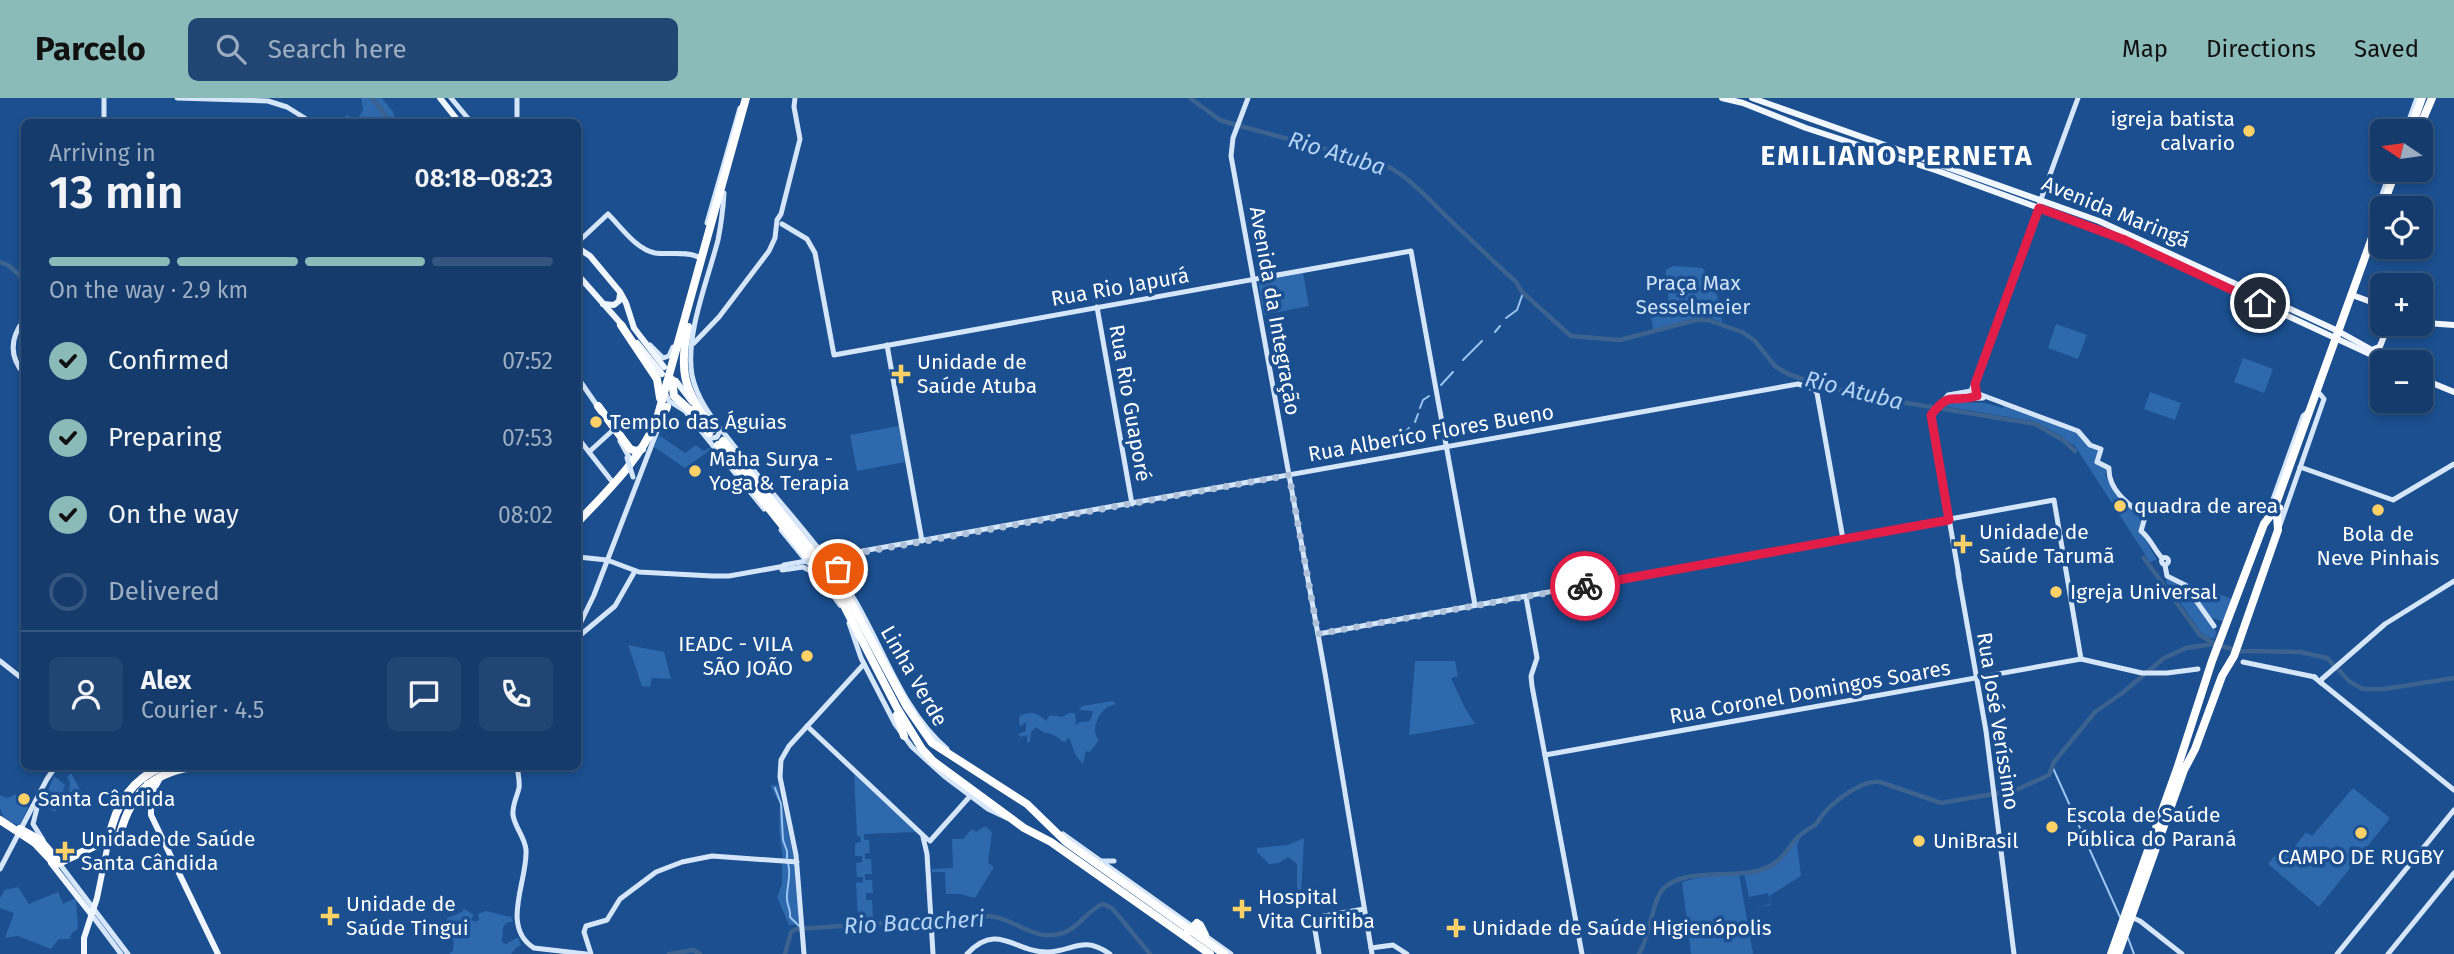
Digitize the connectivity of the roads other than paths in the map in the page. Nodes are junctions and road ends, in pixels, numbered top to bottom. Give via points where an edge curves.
1 (104, 98) edge
2 (177, 98) edge
3 (442, 98) edge
4 (451, 98) edge
5 (517, 98) edge
6 (746, 98) edge
7 (795, 98) edge
8 (1248, 98) edge
9 (1722, 98) edge
10 (1752, 98) edge
11 (2078, 98) edge
12 (2422, 98) edge
13 (2432, 98) edge
14 (245, 99) edge
15 (104, 119) edge
16 (306, 119) edge
17 (460, 119) edge
18 (468, 119) edge
19 (516, 119) edge
20 (2416, 119) edge
21 (2419, 119) edge
22 (1823, 124) junction
23 (1820, 133) junction
24 (1857, 136) junction
25 (1853, 145) junction
26 (2001, 185) junction
27 (1998, 193) junction
28 (2042, 200) junction
29 (2039, 208) junction
30 (2080, 214) junction
31 (781, 222) junction
32 (2077, 222) junction
33 (586, 235) junction
34 (581, 239) edge
35 (581, 245) edge
36 (709, 245) junction
37 (2370, 248) edge
38 (581, 250) edge
39 (2370, 250) edge
40 (695, 256) junction
41 (1254, 279) junction
42 (581, 280) edge
43 (620, 292) junction
44 (2355, 296) junction
45 (2262, 300) junction
46 (2370, 302) edge
47 (603, 304) junction
48 (1097, 307) junction
49 (631, 321) junction
50 (685, 323) junction
51 (21, 324) edge
52 (2433, 324) edge
53 (621, 325) junction
54 (2454, 325) edge
55 (695, 328) junction
56 (702, 332) junction
57 (2339, 335) junction
58 (2384, 336) edge
59 (675, 342) joint
60 (887, 345) junction
61 (692, 346) junction
62 (2379, 347) junction
63 (2379, 350) edge
64 (2370, 353) edge
65 (21, 369) edge
66 (670, 372) junction
67 (581, 382) edge
68 (2433, 383) edge
69 (2454, 392) edge
70 (1974, 393) junction
71 (2322, 396) junction
72 (665, 406) junction
73 (598, 407) junction
74 (691, 410) junction
75 (659, 426) junction
76 (612, 431) junction
77 (713, 432) junction
78 (581, 442) edge
79 (1446, 447) junction
80 (642, 449) junction
81 (589, 452) junction
82 (628, 458) junction
83 (2454, 464) edge
84 (2300, 467) junction
85 (751, 468) junction
86 (1289, 475) junction
87 (614, 484) junction
88 (752, 488) junction
89 (632, 493) junction
90 (769, 496) junction
91 (1132, 503) junction
92 (761, 505) junction
93 (782, 512) junction
94 (581, 516) edge
95 (1949, 520) junction
96 (797, 525) junction
97 (581, 527) edge
98 (2278, 530) junction
99 (1843, 539) junction
100 (922, 541) junction
101 (813, 544) junction
102 (902, 544) junction
103 (862, 551) junction
104 (848, 555) junction
105 (840, 556) junction
106 (581, 557) edge
107 (607, 561) junction
108 (772, 568) junction
109 (635, 571) junction
110 (818, 575) junction
111 (2454, 579) edge
112 (843, 582) junction
113 (834, 596) junction
114 (1526, 597) junction
115 (1475, 605) junction
116 (845, 606) junction
117 (864, 615) junction
118 (581, 621) joint
119 (592, 625) junction
120 (2214, 626) dead end
121 (867, 629) junction
122 (581, 634) edge
123 (1318, 634) junction
124 (2081, 659) junction
125 (0, 662) edge
126 (2243, 662) dead end
127 (864, 664) junction
128 (2198, 669) dead end
129 (21, 678) edge
130 (1976, 678) junction
131 (2326, 679) junction
132 (892, 699) junction
133 (807, 726) junction
134 (904, 736) junction
135 (1545, 755) junction
136 (961, 760) junction
137 (54, 770) edge
138 (55, 770) edge
139 (165, 770) edge
140 (166, 770) edge
141 (166, 770) edge
142 (517, 770) edge
143 (137, 782) junction
144 (148, 784) junction
145 (42, 789) junction
146 (2454, 790) edge
147 (972, 794) junction
148 (151, 795) junction
149 (40, 802) junction
150 (2454, 810) edge
151 (4, 823) edge
152 (1051, 826) junction
153 (21, 833) junction
154 (107, 840) junction
155 (927, 840) junction
156 (46, 850) junction
157 (58, 861) junction
158 (1101, 861) junction
159 (1114, 861) dead end
160 (797, 862) junction
161 (0, 869) edge
162 (1123, 870) dead end
163 (2454, 873) edge
164 (1126, 879) junction
165 (1145, 892) junction
166 (1155, 906) junction
167 (1364, 909) junction
168 (92, 910) junction
169 (2128, 917) junction
170 (1188, 933) junction
171 (1205, 935) joint
172 (1372, 951) edge
173 (932, 952) edge
174 (2178, 953) edge
175 (84, 954) edge
176 (121, 954) edge
177 (128, 954) edge
178 (218, 954) edge
179 (589, 954) edge
180 (804, 954) edge
181 (967, 954) edge
182 (1110, 954) edge
183 (1204, 954) edge
184 (1210, 954) edge
185 (1224, 954) edge
186 (1231, 954) edge
187 (1319, 954) edge
188 (1407, 954) edge
189 (1582, 954) edge
190 (2014, 954) edge
191 (2110, 954) edge
192 (2118, 954) edge
193 (2337, 954) edge
194 (2388, 954) edge

1 - 15 street
2 - 14 street
3 - 17 main road
4 - 18 street
5 - 19 street
6 - 36 highway
6 - 36 highway
7 - 31 street via 800,139
8 - 41 street, Avenida da Integração via 1231,156
9 - 23 main road, Avenida Maringá
10 - 22 main road, Avenida Maringá
11 - 28 street
12 - 20 highway
13 - 21 highway
14 - 16 street via 278,103
22 - 23 main road
22 - 24 main road, Avenida Maringá
23 - 25 main road, Avenida Maringá
24 - 25 main road
24 - 26 main road, Avenida Maringá
25 - 27 main road, Avenida Maringá
26 - 27 main road
26 - 28 main road, Avenida Maringá
27 - 29 main road, Avenida Maringá
28 - 29 street
28 - 30 main road, Avenida Maringá
29 - 32 main road, Avenida Maringá
29 - 70 street
30 - 32 main road via 2083,219
30 - 45 main road, Avenida Maringá via 2161,248
31 - 56 street via 769,251 719,317
31 - 60 street, Rua Rio Japurá via 807,239 816,253 834,355
32 - 45 main road, Avenida Maringá
33 - 34 street
33 - 35 street
33 - 40 street via 608,214 646,250
36 - 40 street
36 - 50 highway
36 - 55 street
36 - 74 highway via 682,362
37 - 57 highway
38 - 43 main road
39 - 44 highway
40 - 59 street
41 - 48 street, Rua Rio Japurá
41 - 79 street, Rua Rio Japurá via 1411,251
41 - 86 street, Avenida da Integração
42 - 47 main road
43 - 47 main road via 616,304
43 - 49 main road
44 - 46 main road
44 - 57 highway
45 - 57 main road, Avenida Maringá
47 - 53 main road
48 - 60 street, Rua Rio Japurá
48 - 91 street, Rua Rio Guaporé
49 - 66 main road
49 - 66 street via 661,357 667,358
50 - 66 highway
50 - 74 highway via 671,386 676,399
51 - 65 street via 13,341
52 - 54 main road
53 - 66 main road
53 - 72 highway via 658,380
55 - 56 street
55 - 61 street
56 - 61 street
57 - 62 main road via 2372,350
57 - 64 main road
57 - 71 highway
57 - 169 highway via 2221,638
58 - 62 main road
59 - 66 highway
60 - 100 street
61 - 77 street via 692,372
62 - 63 main road
66 - 72 highway
66 - 74 highway
67 - 73 street
68 - 69 main road
70 - 95 street, Rua José Veríssimo via 1948,395 1931,415
70 - 120 street via 2078,431 2090,445 2101,449 2097,462 2109,468 2121,498 2145,517 2141,531 2164,562 2167,576 2185,585
71 - 84 street
71 - 98 highway via 2277,515
72 - 74 street
72 - 75 highway
72 - 80 highway
73 - 76 street
73 - 80 highway via 631,449
73 - 82 street
74 - 77 highway
75 - 89 street
75 - 97 highway via 631,474
76 - 81 street
76 - 82 street
77 - 85 street
77 - 92 street
78 - 81 street
79 - 86 street, Rua Alberico Flores Bueno
79 - 99 street, Rua Alberico Flores Bueno via 1800,384 1817,392
79 - 115 street
80 - 87 highway
81 - 87 street
82 - 89 street, bridge via 634,476
83 - 84 street via 2393,500
84 - 98 street
85 - 90 highway
85 - 96 street
86 - 91 street, Rua Alberico Flores Bueno
86 - 123 street, Avenida da Integração
87 - 94 highway
88 - 90 highway, Linha Verde via 721,443
88 - 92 highway
88 - 116 highway, Linha Verde
89 - 107 street
90 - 93 highway, Linha Verde
91 - 100 street, Rua Alberico Flores Bueno
92 - 110 street
93 - 96 highway
93 - 121 highway, Linha Verde via 839,584
95 - 99 street
95 - 124 street via 2054,500
95 - 130 street, Rua José Veríssimo
96 - 101 street
98 - 169 highway via 2234,656 2222,676
99 - 114 street
100 - 102 street, Rua Alberico Flores Bueno
101 - 103 street via 830,553
101 - 112 street
102 - 103 street, Rua Alberico Flores Bueno
102 - 104 street, Rua Alberico Flores Bueno
103 - 105 street, Rua Alberico Flores Bueno
104 - 105 street, Rua Alberico Flores Bueno
104 - 112 street via 837,565
105 - 108 street, Rua Alberico Flores Bueno, bridge
106 - 107 street
107 - 109 street
107 - 118 street
108 - 109 street via 724,577
108 - 110 street via 803,567
109 - 119 street via 618,603
110 - 113 street
111 - 131 street via 2383,622
112 - 117 street
113 - 116 highway
113 - 127 street via 845,612
114 - 115 street
114 - 135 street via 1537,658 1531,676
115 - 123 street
116 - 132 highway, Linha Verde
117 - 121 highway
117 - 136 street via 917,714
118 - 119 street
119 - 122 street
121 - 136 highway, Linha Verde via 918,724 939,749
123 - 167 street, Avenida da Integração
124 - 128 street via 2138,672
124 - 130 street, Rua Coronel Domingos Soares
125 - 129 street
126 - 131 street
127 - 133 street
127 - 134 street
130 - 135 street, Rua Coronel Domingos Soares
130 - 190 street, Rua José Veríssimo
131 - 146 street via 2329,688
132 - 134 highway
132 - 147 highway, Linha Verde via 928,757
133 - 155 street
133 - 160 street via 785,751 780,767
134 - 147 street via 926,762
135 - 189 street
136 - 152 highway, Linha Verde via 1027,804
137 - 145 street
138 - 149 street
139 - 143 highway
140 - 144 highway
141 - 148 main road
142 - 179 street via 513,814 526,852 517,908 519,928 534,948
143 - 144 highway
143 - 154 highway via 118,806
144 - 148 highway
144 - 154 highway via 120,834
145 - 149 street
145 - 153 street
147 - 155 street
147 - 170 highway, Linha Verde
148 - 178 main road via 151,815
149 - 156 street via 33,824
150 - 193 street
151 - 153 highway
152 - 158 street
152 - 166 highway, Linha Verde via 1066,842
153 - 156 highway via 37,838
153 - 161 street
154 - 157 highway
154 - 168 main road
155 - 173 street
156 - 157 highway
156 - 168 main road
157 - 168 street
158 - 159 street
158 - 164 street
160 - 179 street via 712,856 664,869 620,899 606,922 586,926
160 - 180 street
162 - 164 street
163 - 194 street
164 - 165 street
165 - 166 highway
165 - 170 street
166 - 170 highway, Linha Verde
167 - 172 street, Avenida da Integração
167 - 187 street via 1313,918
168 - 175 main road
168 - 176 street
168 - 177 street
169 - 174 street via 2140,920
169 - 191 highway
169 - 192 highway
170 - 171 highway via 1199,924
170 - 183 street
170 - 184 highway, Linha Verde
170 - 185 highway, Linha Verde
171 - 186 street
172 - 188 street via 1393,945
181 - 182 street via 979,943 997,939 1053,952 1085,944

